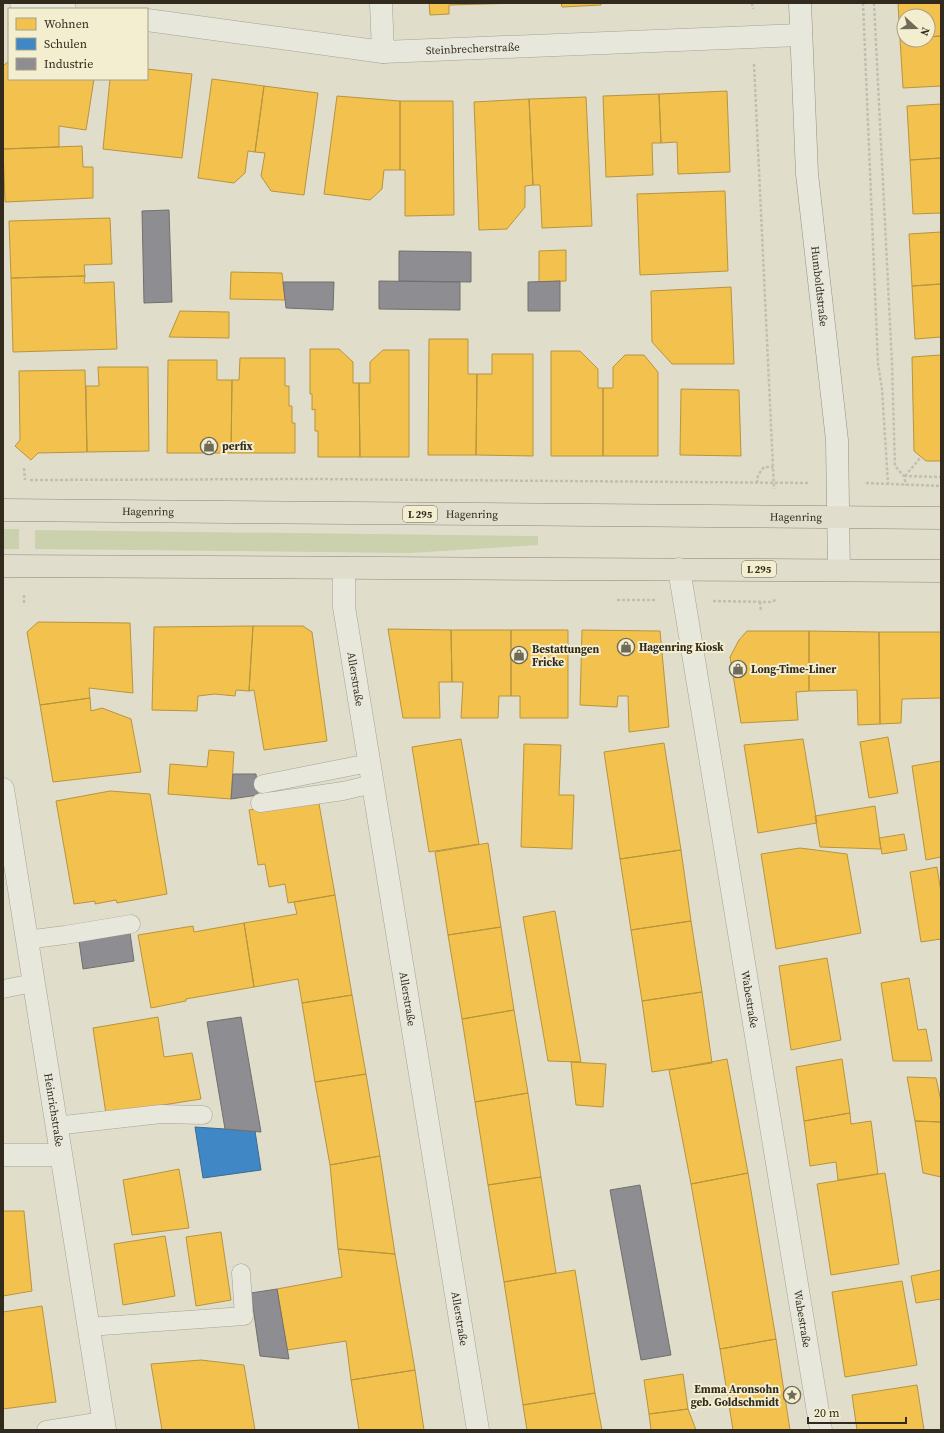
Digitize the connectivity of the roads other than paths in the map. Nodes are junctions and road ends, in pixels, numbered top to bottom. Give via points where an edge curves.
1 (21, 3) edge
2 (381, 3) edge
3 (800, 3) edge
4 (58, 8) edge
5 (148, 20) edge
6 (801, 35) junction
7 (383, 52) junction
8 (3, 510) edge
9 (838, 517) junction
10 (941, 518) edge
11 (3, 566) edge
12 (344, 568) junction
13 (679, 569) junction
14 (839, 570) junction
15 (941, 571) edge
16 (369, 763) junction
17 (263, 784) dead end
18 (373, 784) junction
19 (3, 789) edge
20 (260, 803) dead end
21 (131, 924) dead end
22 (26, 940) junction
23 (33, 983) junction
24 (3, 989) edge
25 (203, 1115) dead end
26 (56, 1126) junction
27 (3, 1155) edge
28 (60, 1155) junction
29 (241, 1273) dead end
30 (88, 1327) junction
31 (104, 1425) edge
32 (46, 1430) edge
33 (478, 1430) edge
34 (821, 1430) edge

1 - 4 street
2 - 7 street
3 - 6 street, Humboldtstraße
5 - 7 street, Steinbrecherstraße
6 - 7 street, Steinbrecherstraße
6 - 9 street, Humboldtstraße via 807,174 836,428
8 - 9 main road, Hagenring / L 295
9 - 10 main road, Hagenring / L 295
9 - 14 street, Humboldtstraße
11 - 12 main road, L 295
12 - 13 main road, L 295
12 - 16 street, Allerstraße via 344,607
13 - 14 main road, L 295
13 - 34 street, Wabestraße
14 - 15 main road, L 295
16 - 17 lane
16 - 18 street, Allerstraße
18 - 20 lane
18 - 33 street, Allerstraße
19 - 22 street, Heinrichstraße
21 - 22 lane
22 - 23 street, Heinrichstraße
23 - 24 lane
23 - 26 street, Heinrichstraße
25 - 26 lane via 161,1114
26 - 28 street, Heinrichstraße
27 - 28 street
28 - 30 street, Heinrichstraße
29 - 30 lane via 244,1316
30 - 31 street, Heinrichstraße
31 - 32 lane

